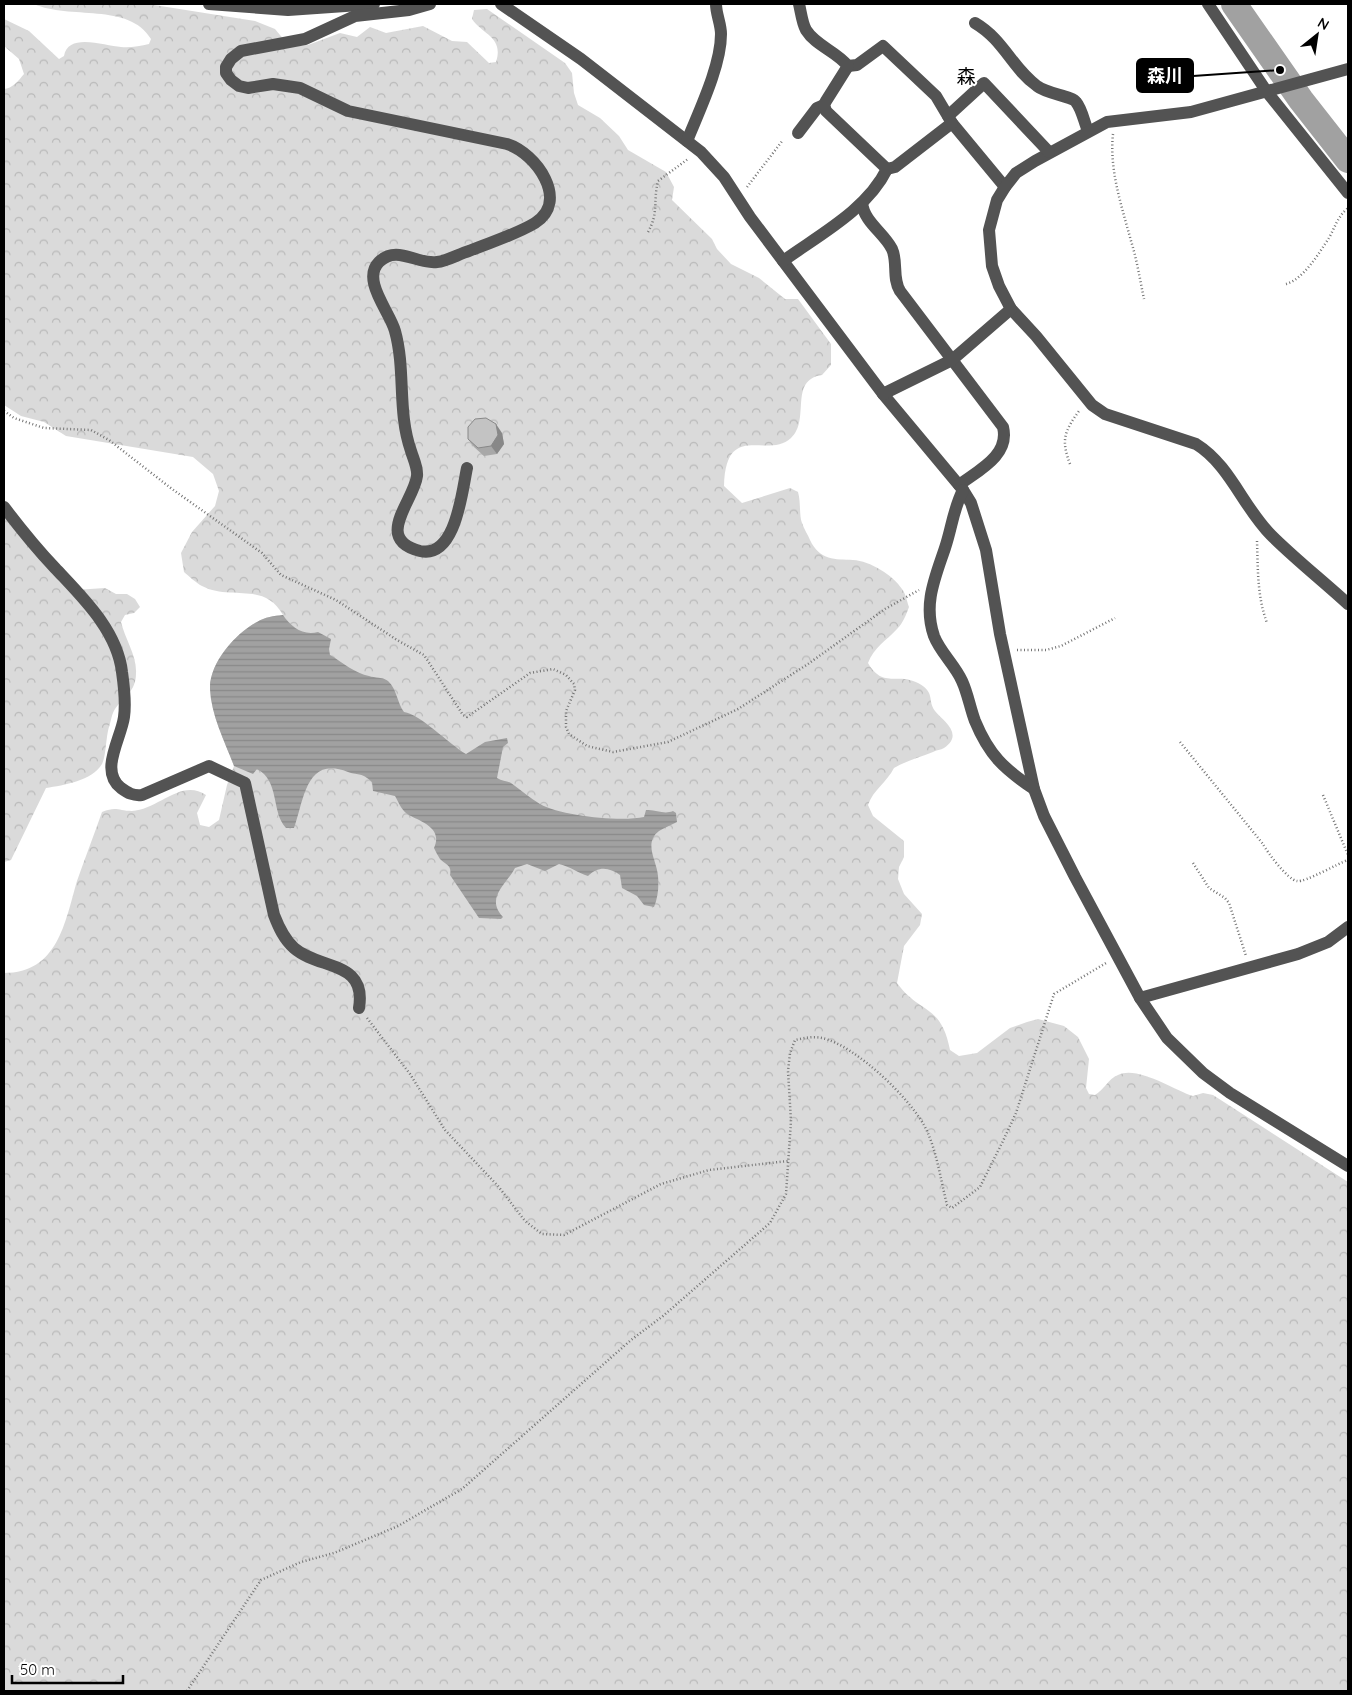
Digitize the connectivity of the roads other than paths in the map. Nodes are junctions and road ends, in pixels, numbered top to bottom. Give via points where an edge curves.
1 (209, 4) edge
2 (374, 4) edge
3 (430, 4) edge
4 (502, 4) edge
5 (716, 4) edge
6 (799, 4) edge
7 (1208, 4) edge
8 (974, 23) dead end
9 (848, 66) junction
10 (1348, 69) edge
11 (1272, 90) junction
12 (824, 105) junction
13 (950, 120) junction
14 (1088, 131) junction
15 (798, 133) dead end
16 (687, 141) junction
17 (1049, 152) junction
18 (887, 169) junction
19 (1005, 187) junction
20 (1348, 192) edge
21 (862, 203) junction
22 (784, 261) junction
23 (1011, 310) junction
24 (952, 360) junction
25 (883, 394) junction
26 (466, 468) dead end
27 (961, 488) junction
28 (4, 507) edge
29 (1348, 604) edge
30 (1034, 789) junction
31 (1348, 927) edge
32 (1140, 998) junction
33 (359, 1008) road end
34 (1348, 1166) edge

1 - 2 street via 288,10
3 - 26 street via 409,10 355,16 305,39 241,51 231,59 226,73 239,86 248,88 273,84 300,88 348,111 507,144 525,152 537,164 550,196 547,213 535,223 437,262 394,254 375,268 374,283 398,343 402,422 418,474 397,524 403,542 422,551 431,551 447,540 458,512
4 - 16 street via 581,59
5 - 16 street via 721,34 719,49 708,90
6 - 9 street via 809,35 840,56
7 - 11 street
8 - 14 street via 990,31 1025,77 1038,87 1048,93 1074,99
9 - 12 street
9 - 13 street via 858,65 883,46 936,96
10 - 11 street
11 - 14 street via 1191,112 1116,120
11 - 20 street
12 - 15 street via 816,108
12 - 18 street via 826,111
13 - 17 street via 984,82
13 - 18 street via 895,167
13 - 19 street
14 - 17 street
16 - 22 street via 724,177
17 - 19 street via 1016,173
18 - 21 street
19 - 23 street via 991,214 989,246 992,266
21 - 22 street
21 - 24 street via 866,214 891,246 897,285
22 - 25 street
23 - 24 street
23 - 29 street via 1087,399 1105,414 1196,444 1208,452 1271,535
24 - 25 street
24 - 27 street via 998,418 1004,434 1004,442 996,456
25 - 27 street
27 - 30 street via 970,503 986,550 1003,649
27 - 30 street via 932,583 930,609 934,636 963,682 986,744 1006,770
28 - 33 street via 88,605 116,649 122,670 124,716 113,754 111,773 116,784 134,796 142,795 209,766 245,783 280,931 296,950 348,973 356,980 361,999
30 - 32 street via 1044,816
31 - 32 street via 1328,942 1298,954
32 - 34 street via 1167,1038 1202,1073

